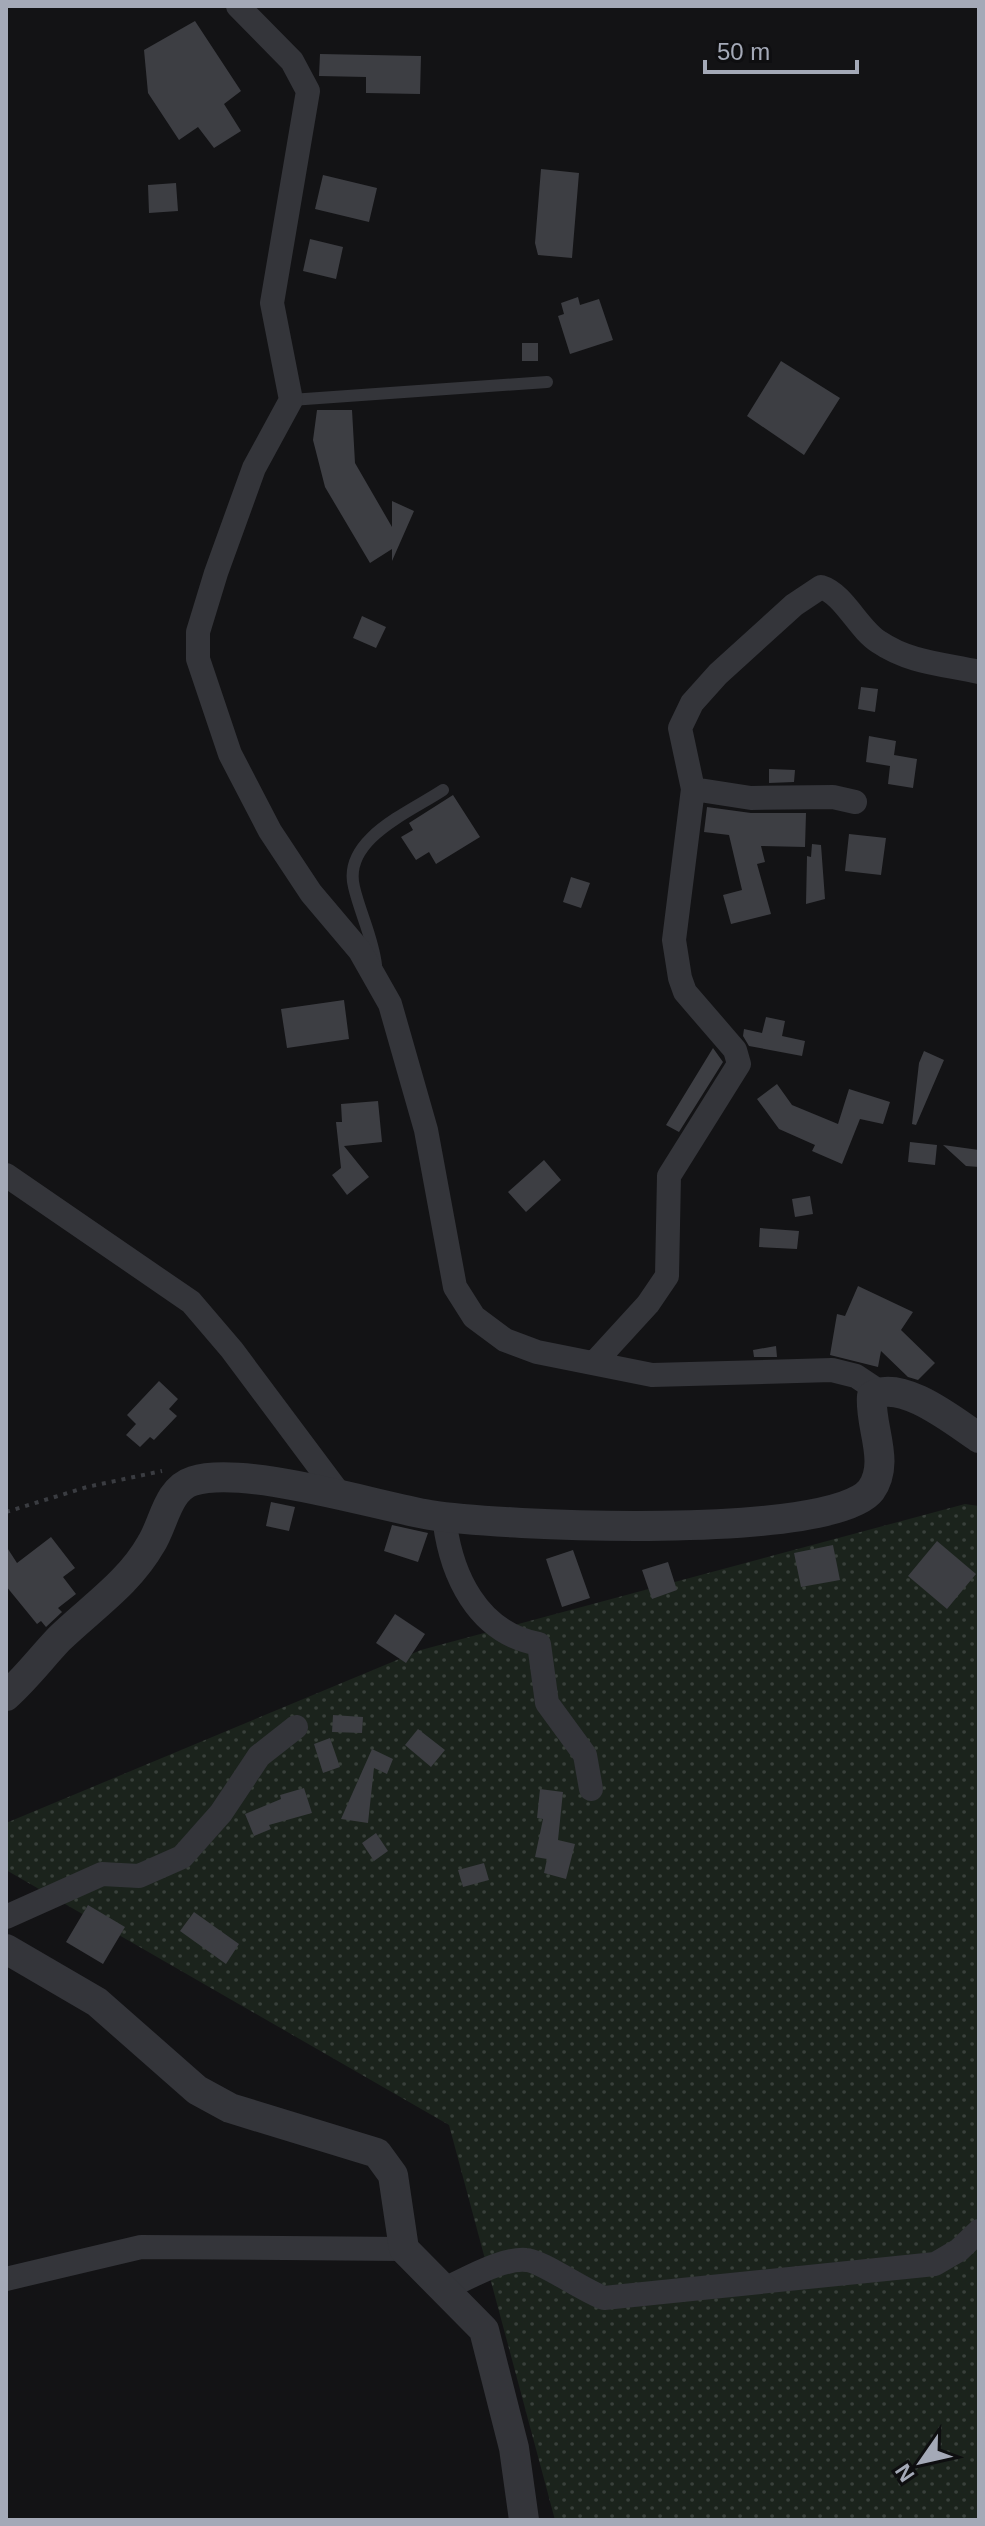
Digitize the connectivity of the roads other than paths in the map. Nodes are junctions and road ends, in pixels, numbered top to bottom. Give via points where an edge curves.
1 (238, 6) edge
2 (547, 382) dead end
3 (291, 400) junction
4 (979, 672) edge
5 (693, 789) junction
6 (443, 790) dead end
7 (855, 802) dead end
8 (376, 980) junction
9 (6, 1175) edge
10 (594, 1363) junction
11 (880, 1392) junction
12 (979, 1438) edge
13 (341, 1496) junction
14 (444, 1516) junction
15 (6, 1696) edge
16 (296, 1727) dead end
17 (591, 1789) dead end
18 (6, 1917) edge
19 (6, 1949) edge
20 (979, 2231) edge
21 (404, 2249) junction
22 (6, 2279) edge
23 (444, 2289) junction
24 (524, 2520) edge

1 - 3 street via 292,61 308,91 272,303
2 - 3 lane
3 - 8 street via 254,468 216,573 198,632 198,659 230,754 270,831
4 - 5 street via 930,665 891,649 858,625 831,592 814,589 692,703 680,728
5 - 7 street via 751,798 833,797
5 - 10 street via 674,940 680,978 685,992 735,1050 739,1064 669,1176 667,1276
6 - 8 lane via 366,841 353,861 353,886 376,960
8 - 10 street via 390,1004 426,1130 455,1287 474,1317 505,1340
9 - 13 street via 191,1302
10 - 11 street via 652,1375 832,1370 856,1376
11 - 12 street via 926,1403
11 - 14 street via 872,1396 871,1409 880,1452 876,1479 870,1492 856,1502 727,1525
13 - 14 street
13 - 15 street via 237,1479 189,1482 173,1495 152,1544 126,1579
14 - 17 street via 452,1562 467,1595 504,1635 539,1644 547,1703 585,1755
16 - 18 street via 259,1756 204,1835 182,1857 139,1876 102,1874
19 - 21 street via 97,2002 197,2090 230,2108 377,2153 393,2175
20 - 23 street via 935,2264 604,2298 529,2259
21 - 22 street via 141,2247
21 - 23 street
23 - 24 street via 484,2330 492,2352

